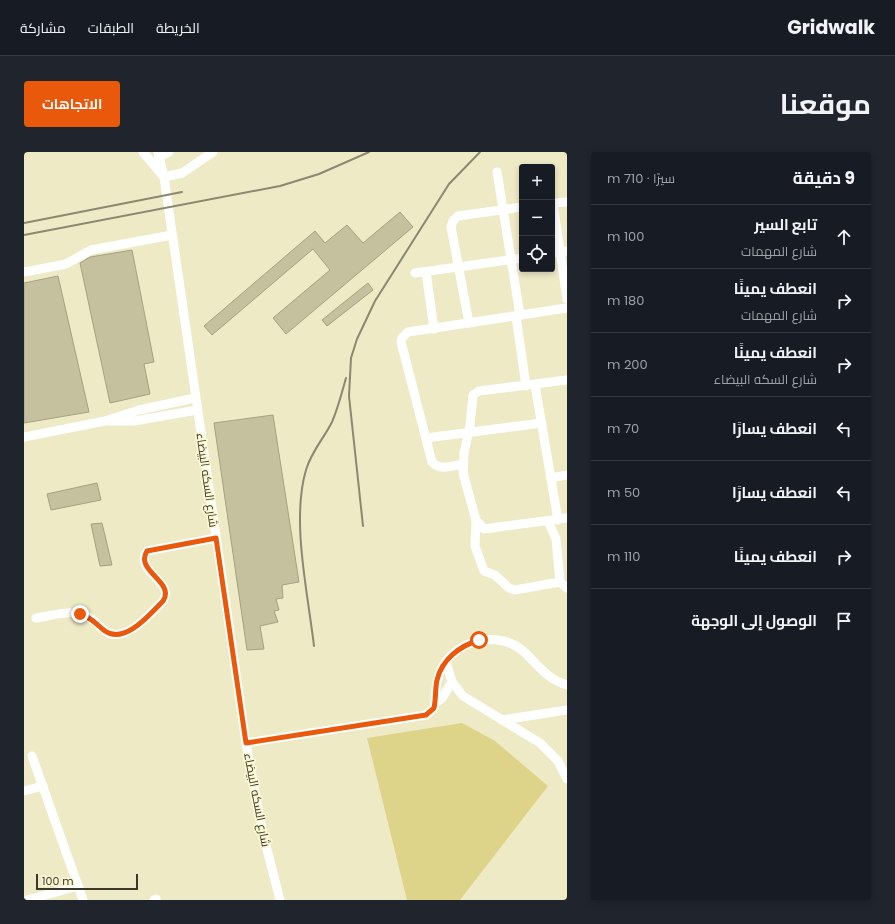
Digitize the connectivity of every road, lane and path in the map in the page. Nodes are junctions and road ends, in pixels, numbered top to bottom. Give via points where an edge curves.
1 (143, 152) edge
2 (169, 152) edge
3 (214, 152) edge
4 (158, 154) edge
5 (497, 172) dead end
6 (164, 177) junction
7 (567, 202) edge
8 (555, 203) edge
9 (519, 207) edge
10 (503, 209) junction
11 (555, 217) edge
12 (172, 235) junction
13 (560, 252) edge
14 (519, 258) edge
15 (511, 259) junction
16 (459, 267) junction
17 (24, 272) edge
18 (426, 272) junction
19 (415, 273) dead end
20 (567, 299) edge
21 (567, 308) edge
22 (518, 316) junction
23 (469, 323) junction
24 (434, 328) junction
25 (567, 380) edge
26 (531, 385) junction
27 (195, 398) junction
28 (197, 410) junction
29 (105, 421) junction
30 (542, 423) junction
31 (469, 432) junction
32 (24, 437) edge
33 (426, 438) junction
34 (463, 464) junction
35 (567, 475) edge
36 (551, 478) junction
37 (563, 519) edge
38 (476, 520) junction
39 (548, 521) junction
40 (216, 538) junction
41 (564, 585) edge
42 (36, 618) dead end
43 (446, 661) junction
44 (452, 682) junction
45 (567, 685) edge
46 (435, 703) junction
47 (567, 710) edge
48 (502, 720) junction
49 (246, 743) junction
50 (32, 756) dead end
51 (567, 779) edge
52 (43, 786) junction
53 (24, 791) edge
54 (78, 886) junction
55 (27, 900) edge
56 (83, 900) edge
57 (280, 900) edge

1 - 6 street
2 - 4 street
3 - 6 street via 182,173
4 - 6 street, شارع السكه البيضاء
5 - 10 street
6 - 12 street, شارع السكه البيضاء
7 - 8 street
9 - 10 street
10 - 15 street
10 - 16 street via 458,216 453,220 451,227
11 - 13 street
12 - 17 street via 91,250 66,264
12 - 27 street, شارع السكه البيضاء
13 - 20 street
14 - 15 street
15 - 16 street
15 - 22 street
16 - 18 street
16 - 23 street
18 - 19 street
18 - 24 street
21 - 22 street
22 - 23 street
22 - 26 street
23 - 24 street
24 - 33 street via 408,332 401,342
25 - 26 street
26 - 30 street
26 - 31 street via 479,391 473,394
27 - 28 street, شارع السكه البيضاء
27 - 29 street via 139,410
28 - 29 street via 134,421
28 - 40 street, شارع السكه البيضاء
29 - 32 street
30 - 31 street
30 - 36 street
31 - 33 street
31 - 34 street
33 - 34 street via 430,458 435,464 443,467
34 - 38 street via 465,482
35 - 36 street
36 - 37 street
37 - 39 street
38 - 39 street via 481,527 488,530
38 - 41 street via 476,546 484,571 495,575 515,590
39 - 41 street via 556,539
40 - 42 street via 147,551 147,567 164,587 166,595 163,601 131,630 118,634 110,633 88,616 76,613
40 - 49 street, شارع السكه البيضاء
43 - 44 street
43 - 45 street via 470,642 496,639 520,649 546,675
43 - 46 street via 437,680
44 - 46 street via 442,698
44 - 48 street via 463,696
46 - 49 street via 434,708 426,715
47 - 48 street
48 - 51 street via 550,751
49 - 57 street, شارع السكه البيضاء via 262,830
50 - 52 street
52 - 53 street
52 - 54 street
54 - 55 street
54 - 56 street

